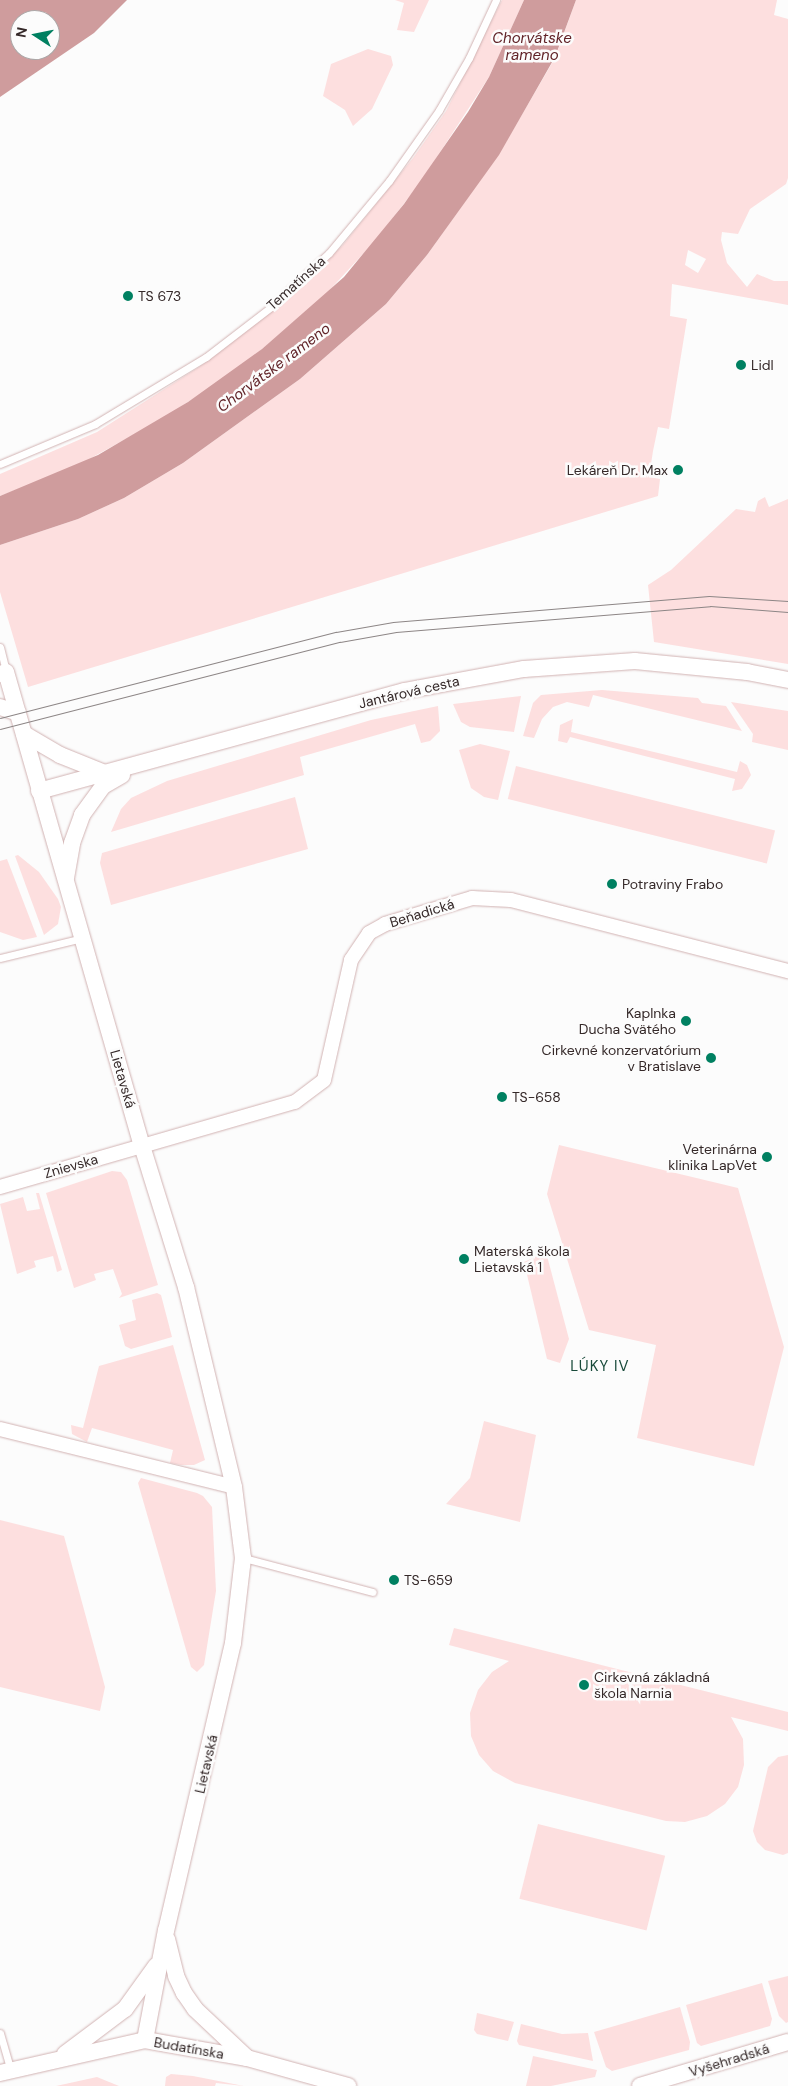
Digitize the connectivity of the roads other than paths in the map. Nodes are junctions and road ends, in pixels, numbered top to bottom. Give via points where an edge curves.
1 (496, 0) edge
2 (0, 464) edge
3 (0, 647) edge
4 (3, 673) edge
5 (788, 680) edge
6 (0, 706) edge
7 (18, 713) junction
8 (24, 734) junction
9 (146, 762) junction
10 (105, 773) junction
11 (39, 791) junction
12 (65, 884) junction
13 (82, 938) junction
14 (0, 958) edge
15 (788, 972) edge
16 (142, 1146) junction
17 (0, 1187) edge
18 (0, 1429) edge
19 (234, 1486) junction
20 (244, 1558) junction
21 (373, 1592) dead end
22 (166, 1930) junction
23 (159, 1962) junction
24 (0, 2034) edge
25 (145, 2040) junction
26 (788, 2042) edge
27 (246, 2058) junction
28 (55, 2061) junction
29 (6, 2072) edge
30 (348, 2086) edge
31 (640, 2086) edge

1 - 2 lane, Tematínska via 469,58 439,110 389,181 329,253 271,306 206,357 104,419
3 - 4 lane
4 - 7 street, Lietavská
5 - 9 street, Jantárová cesta via 737,671 635,661 524,669 404,691
6 - 7 street
7 - 8 street, Lietavská
8 - 10 street via 60,755
8 - 11 street, Lietavská
9 - 10 street, Jantárová cesta
9 - 12 street via 103,786 91,798 72,843
10 - 11 street, Jantárová cesta
11 - 12 street, Lietavská
12 - 13 street, Lietavská
13 - 14 lane
13 - 16 street, Lietavská
15 - 16 street, Beňadická via 511,900 472,898 385,924 369,933 351,960 324,1080 295,1102
16 - 17 street, Znievska
16 - 19 street, Lietavská via 186,1287
18 - 19 street
19 - 20 street, Lietavská
20 - 21 lane
20 - 22 street, Lietavská via 233,1643
22 - 23 street, Lietavská
22 - 27 street via 171,1958 184,1993 194,2009
23 - 25 street, Lietavská
23 - 28 street via 125,2009 105,2027
24 - 29 lane
25 - 27 street, Budatínska
25 - 28 street, Budatínska
26 - 31 street, Vyšehradská
27 - 30 street, Budatínska
28 - 29 street, Budatínska

